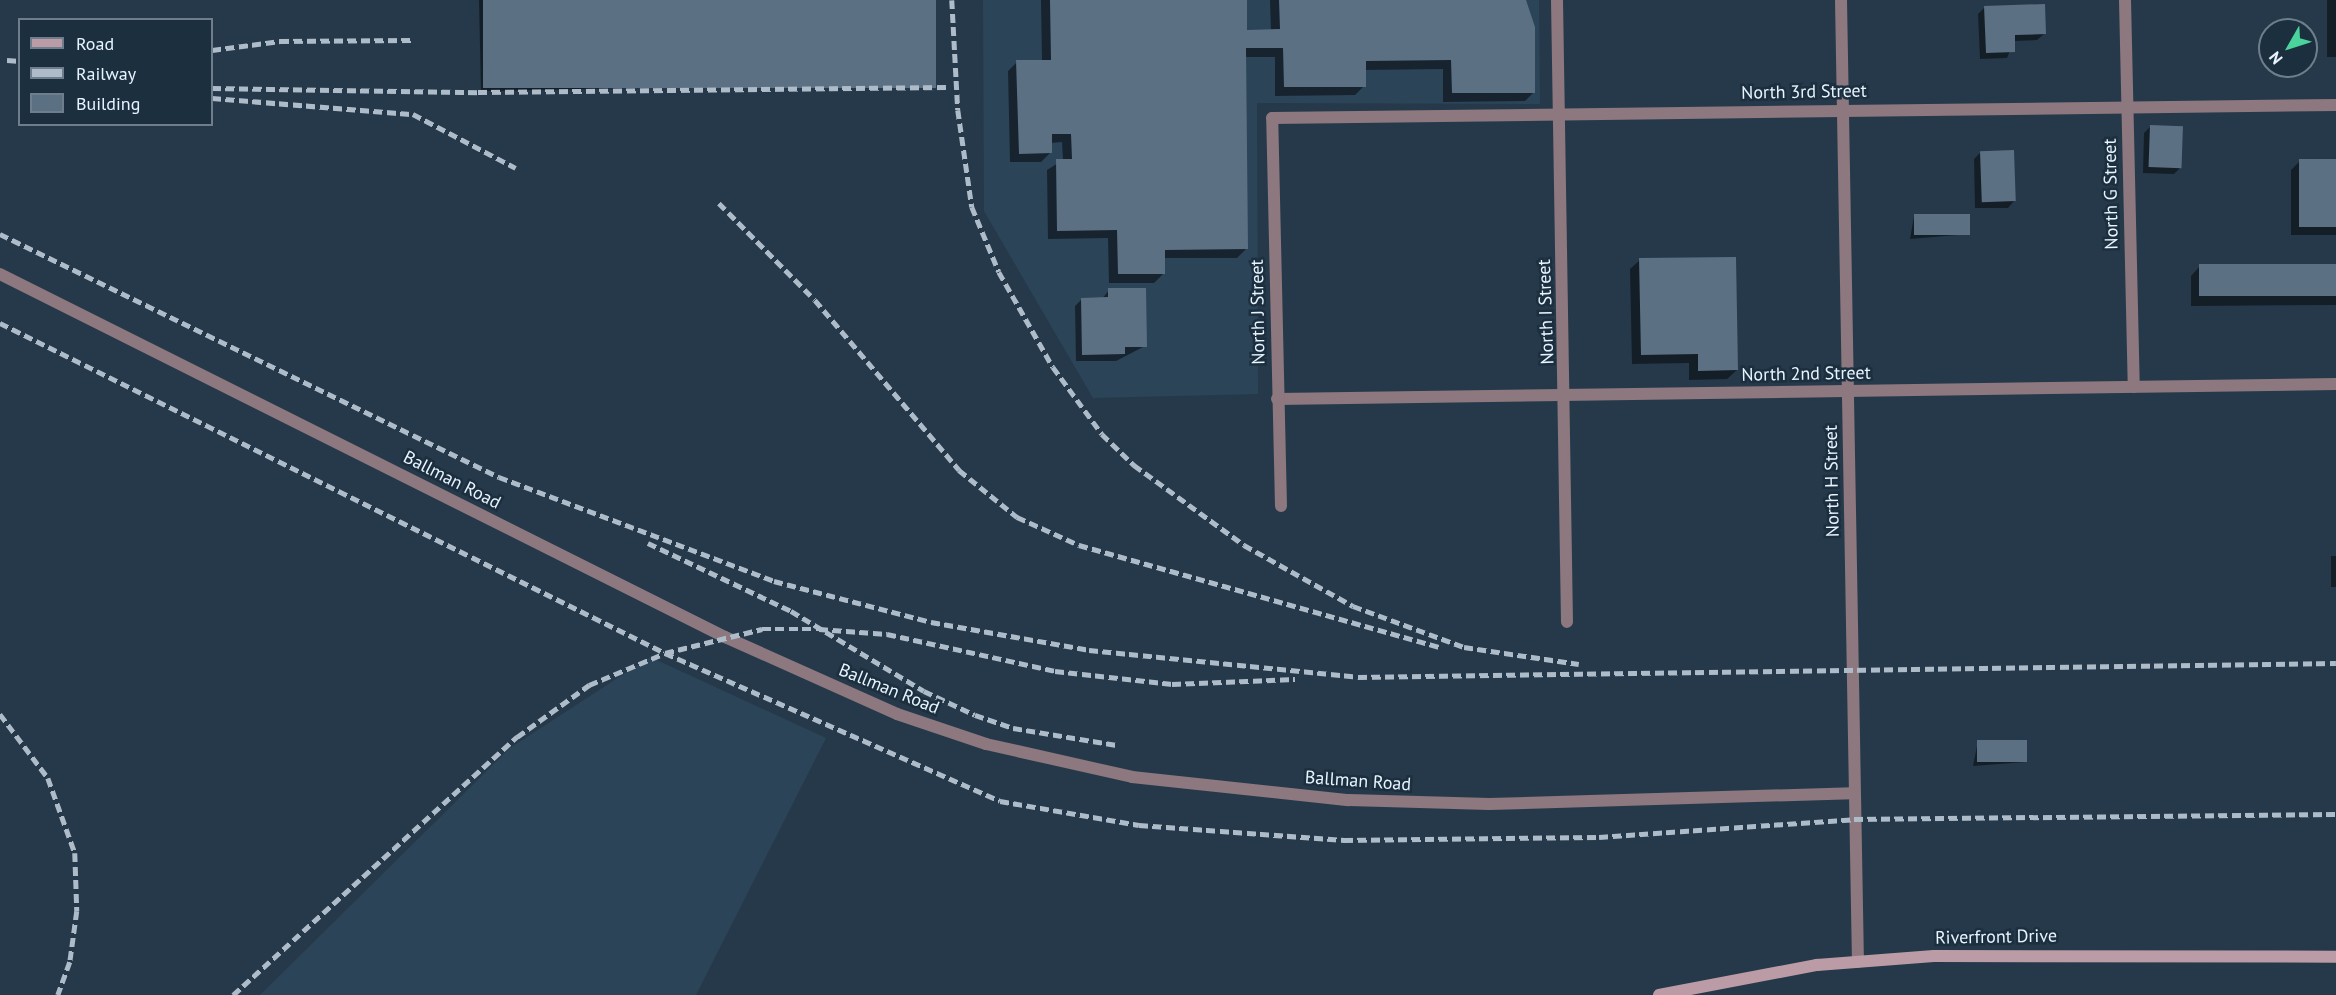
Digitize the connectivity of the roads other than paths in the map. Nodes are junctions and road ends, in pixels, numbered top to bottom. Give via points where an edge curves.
1 (1557, 0) edge
2 (1841, 0) edge
3 (2126, 0) edge
4 (2336, 105) edge
5 (2128, 106) junction
6 (1844, 110) junction
7 (1556, 113) junction
8 (1272, 118) joint
9 (0, 274) edge
10 (2336, 384) edge
11 (2134, 387) junction
12 (1848, 391) junction
13 (1567, 393) junction
14 (1277, 399) junction
15 (1281, 506) dead end
16 (1567, 622) dead end
17 (1852, 793) junction
18 (2336, 957) edge
19 (1858, 962) junction
20 (1659, 995) edge

1 - 7 street, North I Street
2 - 6 street, North H Street
3 - 5 street, North G Street
4 - 5 street, North 3rd Street
5 - 6 street, North 3rd Street
5 - 11 street, North G Street
6 - 7 street, North 3rd Street
6 - 12 street, North H Street
7 - 8 street, North 3rd Street
7 - 13 street, North I Street
8 - 14 street, North J Street
9 - 17 street, Ballman Road via 725,637 887,710 986,744 1132,777 1349,800 1489,804
10 - 11 street, North 2nd Street
11 - 12 street, North 2nd Street
12 - 13 street, North 2nd Street
12 - 17 street, North H Street
13 - 14 street, North 2nd Street
13 - 16 street, North I Street
14 - 15 street, North J Street
17 - 19 street, North H Street
18 - 19 street, Riverfront Drive via 2095,953
19 - 20 street, Riverfront Drive

